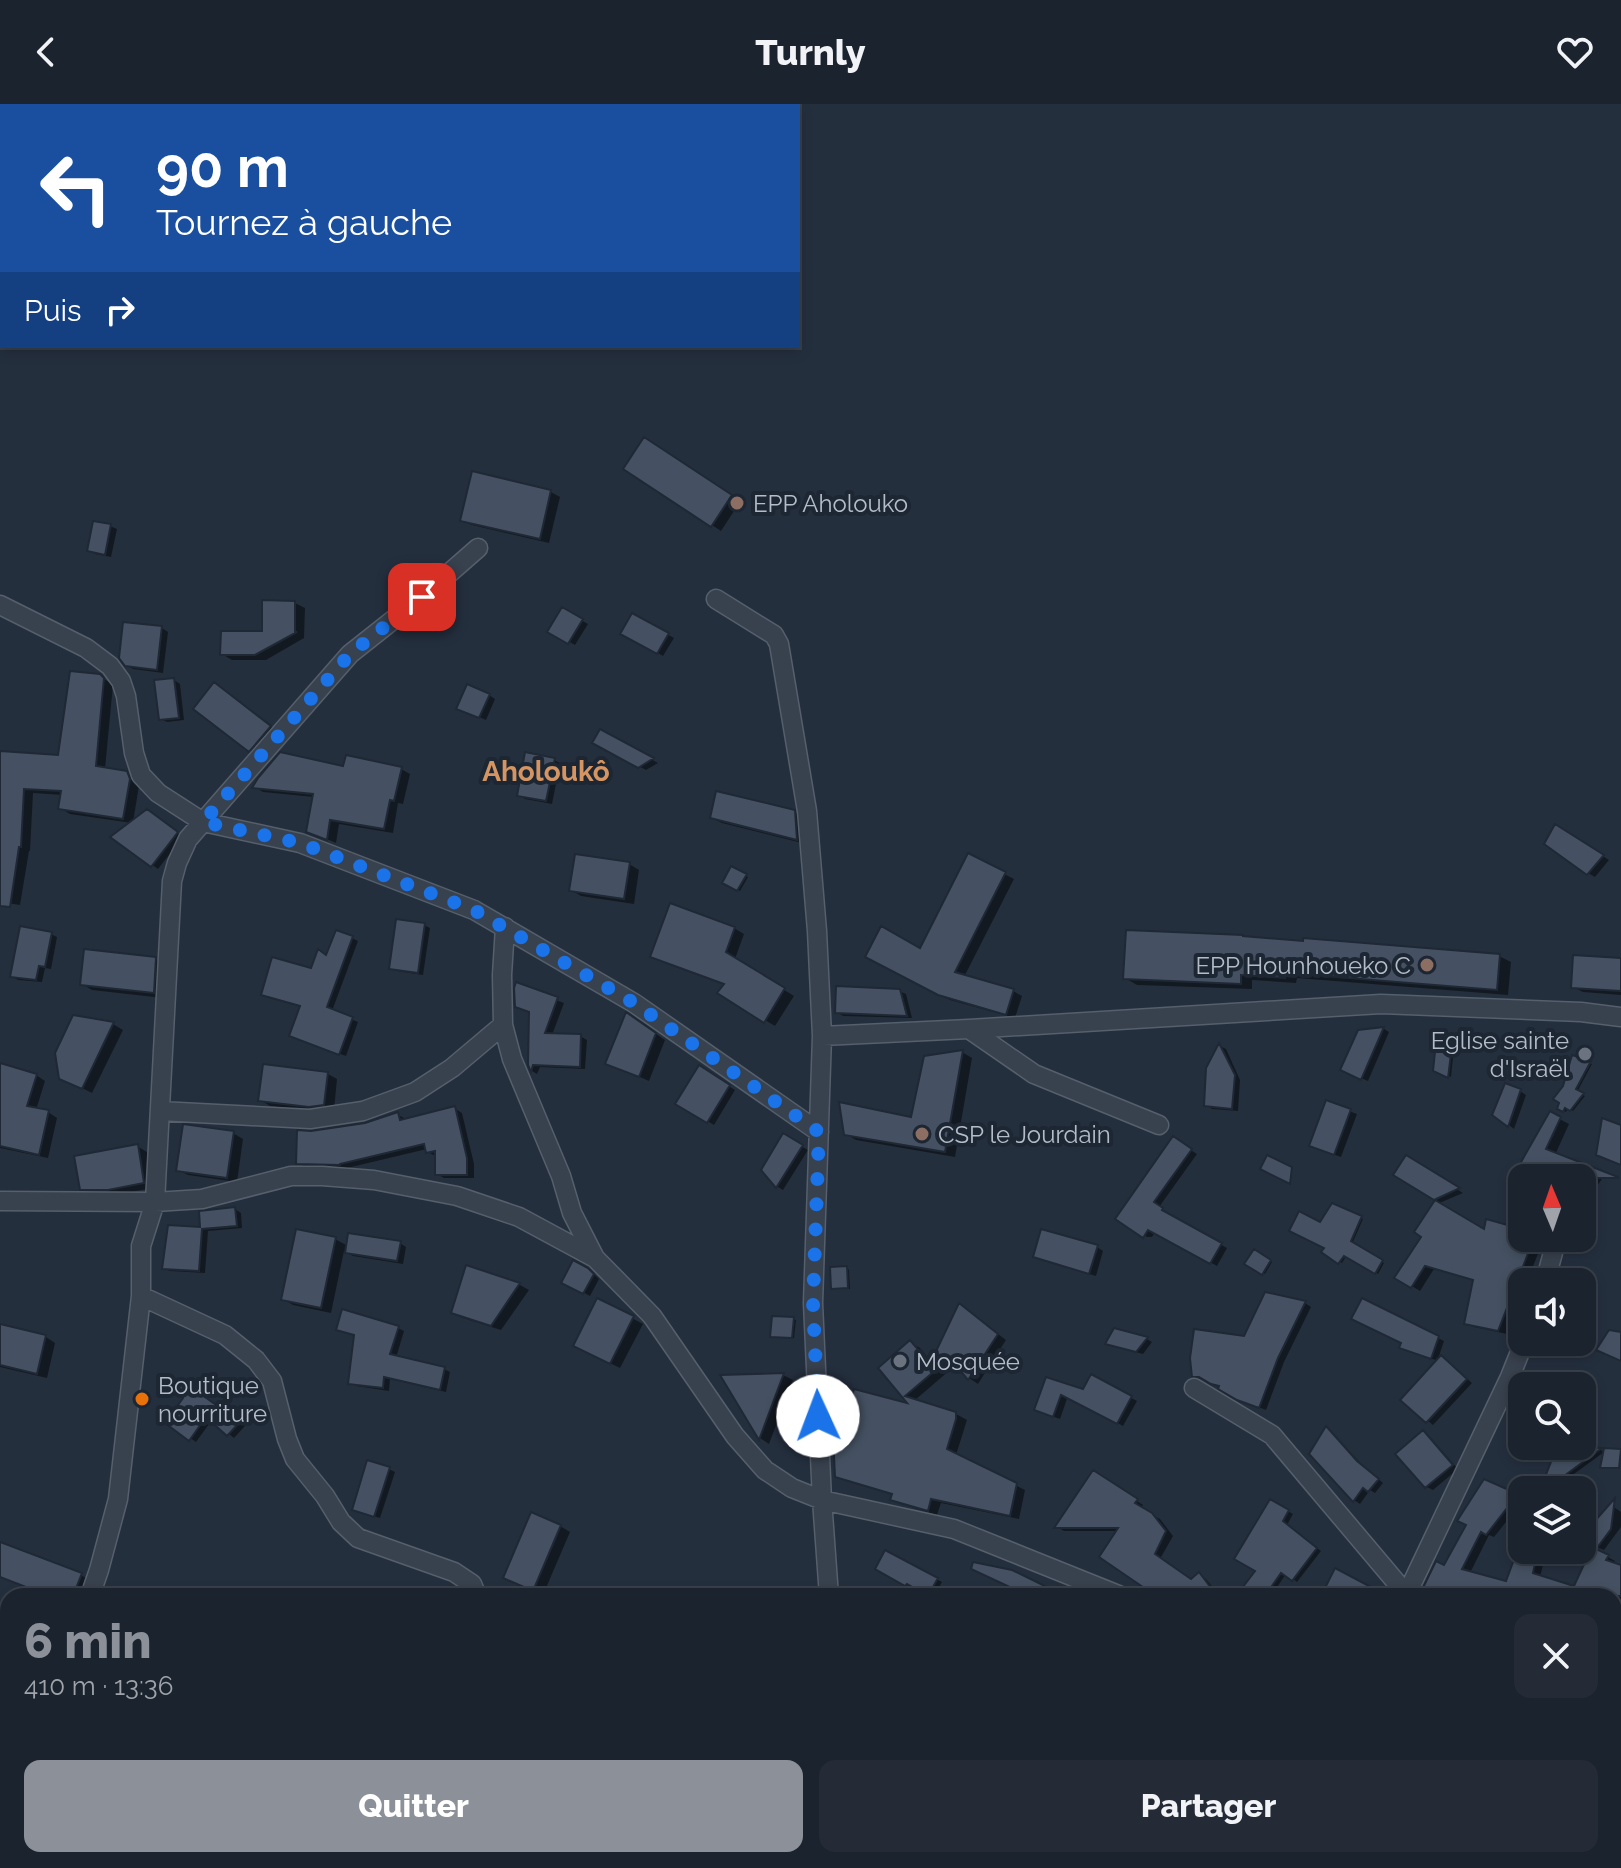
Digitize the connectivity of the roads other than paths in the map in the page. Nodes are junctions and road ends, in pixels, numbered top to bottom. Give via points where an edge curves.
1 (478, 548) dead end
2 (716, 599) dead end
3 (0, 605) edge
4 (203, 822) junction
5 (505, 927) junction
6 (1621, 1017) edge
7 (503, 1025) junction
8 (969, 1029) junction
9 (822, 1036) junction
10 (160, 1111) junction
11 (1159, 1125) dead end
12 (819, 1132) junction
13 (0, 1201) edge
14 (155, 1202) junction
15 (595, 1258) junction
16 (141, 1296) junction
17 (1518, 1356) edge
18 (1194, 1388) dead end
19 (822, 1500) junction
20 (92, 1588) edge
21 (474, 1588) edge
22 (828, 1588) edge
23 (1101, 1588) edge
24 (1400, 1588) edge
25 (1409, 1588) edge

1 - 4 street via 350,654
2 - 9 street via 774,635 779,644 808,825
3 - 4 street via 86,648 110,666 126,696 141,775 158,793
4 - 5 street via 300,843
4 - 10 street via 188,839 172,881
5 - 7 street
5 - 12 street via 634,1003
6 - 8 street via 1381,1004
7 - 10 street via 415,1092 363,1111 310,1119
7 - 15 street via 572,1213
8 - 9 street
8 - 11 street via 1034,1074
9 - 12 street
10 - 14 street
12 - 19 street via 813,1303
13 - 14 street
14 - 15 street via 202,1199 291,1176 374,1180 457,1196 519,1217
14 - 16 street via 141,1246
15 - 19 street via 652,1316 735,1436 765,1470
16 - 20 street via 118,1499
16 - 21 street via 225,1335 256,1360 272,1381 295,1459 358,1538 454,1572
17 - 25 street
18 - 24 street via 1272,1435
19 - 22 street
19 - 23 street via 954,1529

